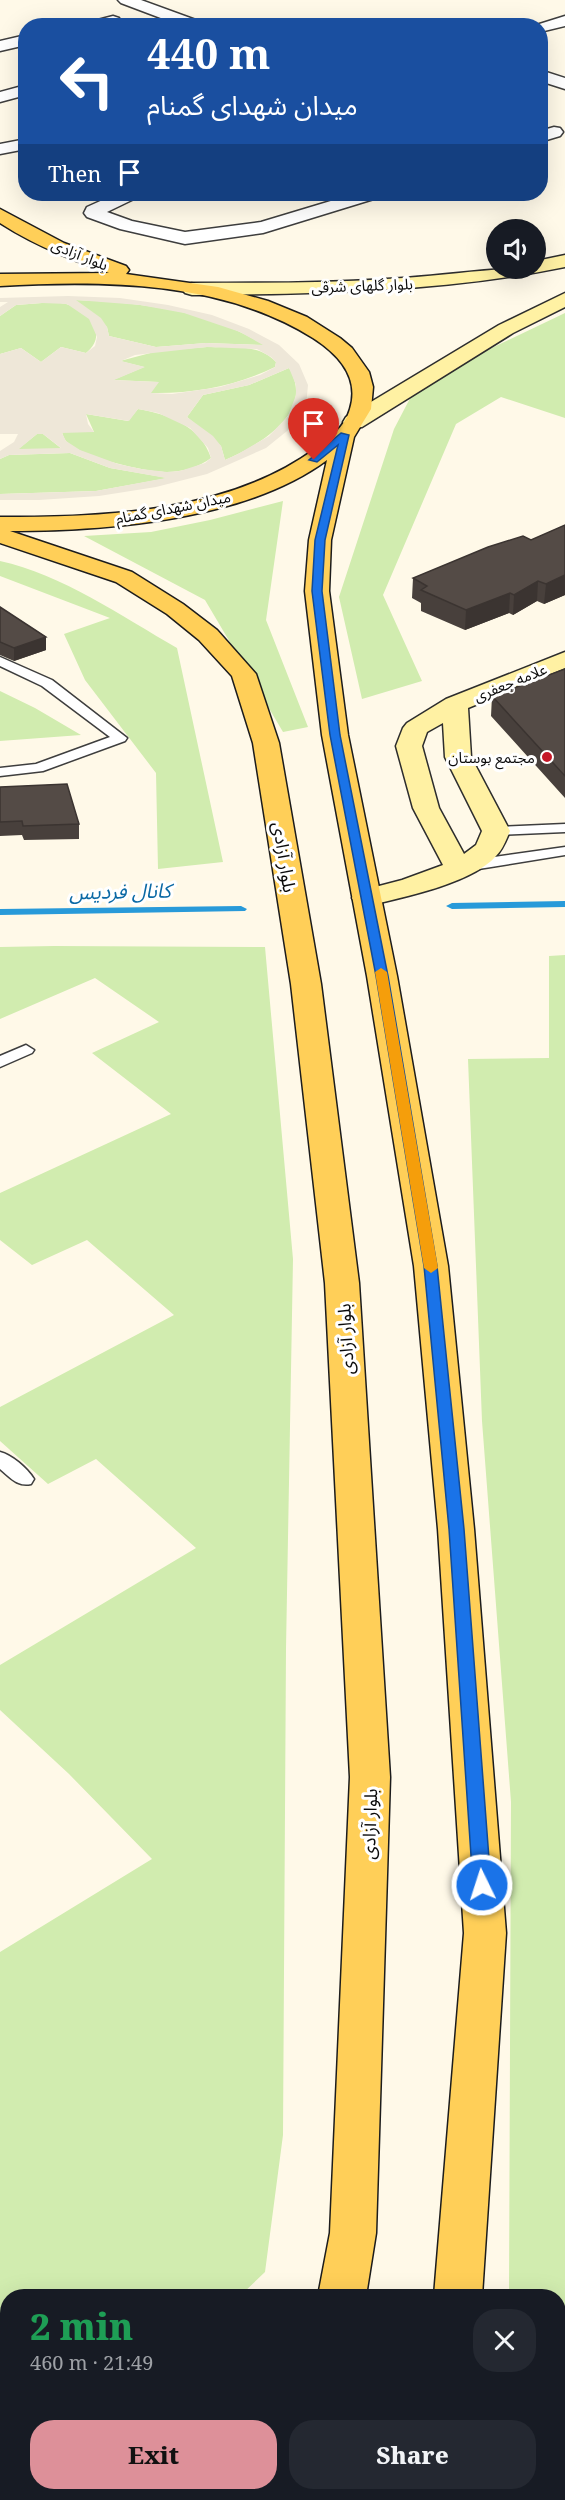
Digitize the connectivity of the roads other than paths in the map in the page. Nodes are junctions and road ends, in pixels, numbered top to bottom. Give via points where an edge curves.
1 (126, 0) edge
2 (176, 18) edge
3 (565, 21) edge
4 (548, 25) edge
5 (18, 42) edge
6 (0, 46) edge
7 (548, 78) edge
8 (565, 84) edge
9 (18, 92) edge
10 (0, 97) edge
11 (18, 146) edge
12 (0, 149) edge
13 (18, 158) edge
14 (0, 160) edge
15 (115, 201) edge
16 (348, 201) edge
17 (0, 215) edge
18 (565, 261) edge
19 (546, 265) edge
20 (486, 276) edge
21 (0, 280) edge
22 (164, 284) junction
23 (192, 289) junction
24 (565, 300) edge
25 (349, 429) junction
26 (0, 524) edge
27 (0, 535) edge
28 (565, 659) edge
29 (0, 661) edge
30 (455, 704) junction
31 (0, 772) edge
32 (565, 828) edge
33 (496, 831) junction
34 (565, 851) edge
35 (458, 867) junction
36 (366, 898) junction
37 (26, 1050) dead end
38 (0, 1062) edge
39 (0, 1458) edge
40 (24, 1479) dead end
41 (353, 2233) junction
42 (465, 2284) edge
43 (325, 2289) edge
44 (343, 2289) edge

1 - 2 street
3 - 4 street
5 - 6 street
7 - 8 street
9 - 10 street
11 - 12 street
13 - 14 street
15 - 16 street via 93,213 185,238 263,227
17 - 22 main road, بلوار آزادی via 86,259
18 - 19 main road
20 - 23 main road, بلوار گلهای شرقی via 404,284
21 - 22 main road via 73,278
22 - 23 main road
23 - 25 main road via 245,301 290,317 340,347 363,384 361,409
24 - 25 main road via 506,329
25 - 26 main road, میدان شهدای گمنام via 322,454 293,471 213,501 112,519
25 - 36 main road via 320,540 317,591 335,735
27 - 41 main road, بلوار آزادی via 124,577 175,609 208,635 244,674 266,743 306,984 342,1283 370,1778
28 - 30 main road, علامه جعفری
29 - 31 lane via 47,683 120,738 38,768
30 - 33 main road via 458,758
30 - 35 main road, علامه جعفری via 416,728 409,746 426,808
32 - 33 lane
33 - 35 main road via 487,850
34 - 35 lane
35 - 36 main road via 416,885
36 - 42 main road via 430,1266 456,1529 485,1933
37 - 38 lane
39 - 40 lane
41 - 43 main road
41 - 44 main road, بلوار آزادی

